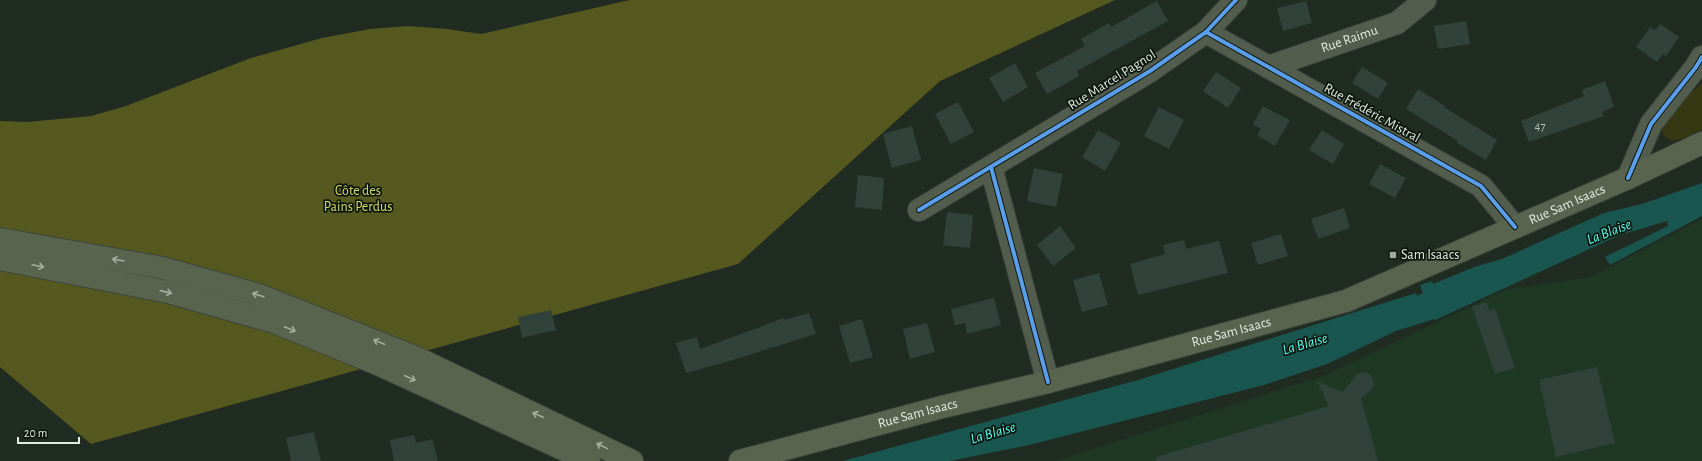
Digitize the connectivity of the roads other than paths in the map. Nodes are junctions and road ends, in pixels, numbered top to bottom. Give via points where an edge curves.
1 (1236, 0) edge
2 (1425, 0) edge
3 (1206, 32) junction
4 (1702, 57) edge
5 (1268, 67) junction
6 (1702, 143) edge
7 (991, 167) junction
8 (1628, 178) junction
9 (919, 210) dead end
10 (1515, 227) junction
11 (0, 240) edge
12 (0, 259) edge
13 (1048, 382) junction
14 (589, 461) edge
15 (632, 461) edge
16 (740, 461) edge

1 - 3 street, Rue Marcel Pagnol
2 - 5 street, Rue Raimu via 1397,23
3 - 5 street, Rue Frédéric Mistral
3 - 7 street, Rue Marcel Pagnol via 1150,71
4 - 8 street via 1651,124
5 - 10 street, Rue Frédéric Mistral via 1481,186
6 - 8 main road, Rue Sam Isaacs
7 - 9 street, Rue Marcel Pagnol
7 - 13 street
8 - 10 main road, Rue Sam Isaacs
10 - 13 main road, Rue Sam Isaacs via 1346,301
15 -> 11 main road via 415,357 259,295 163,268
12 -> 14 main road via 168,292 274,322 380,365
13 - 16 main road, Rue Sam Isaacs via 942,407

